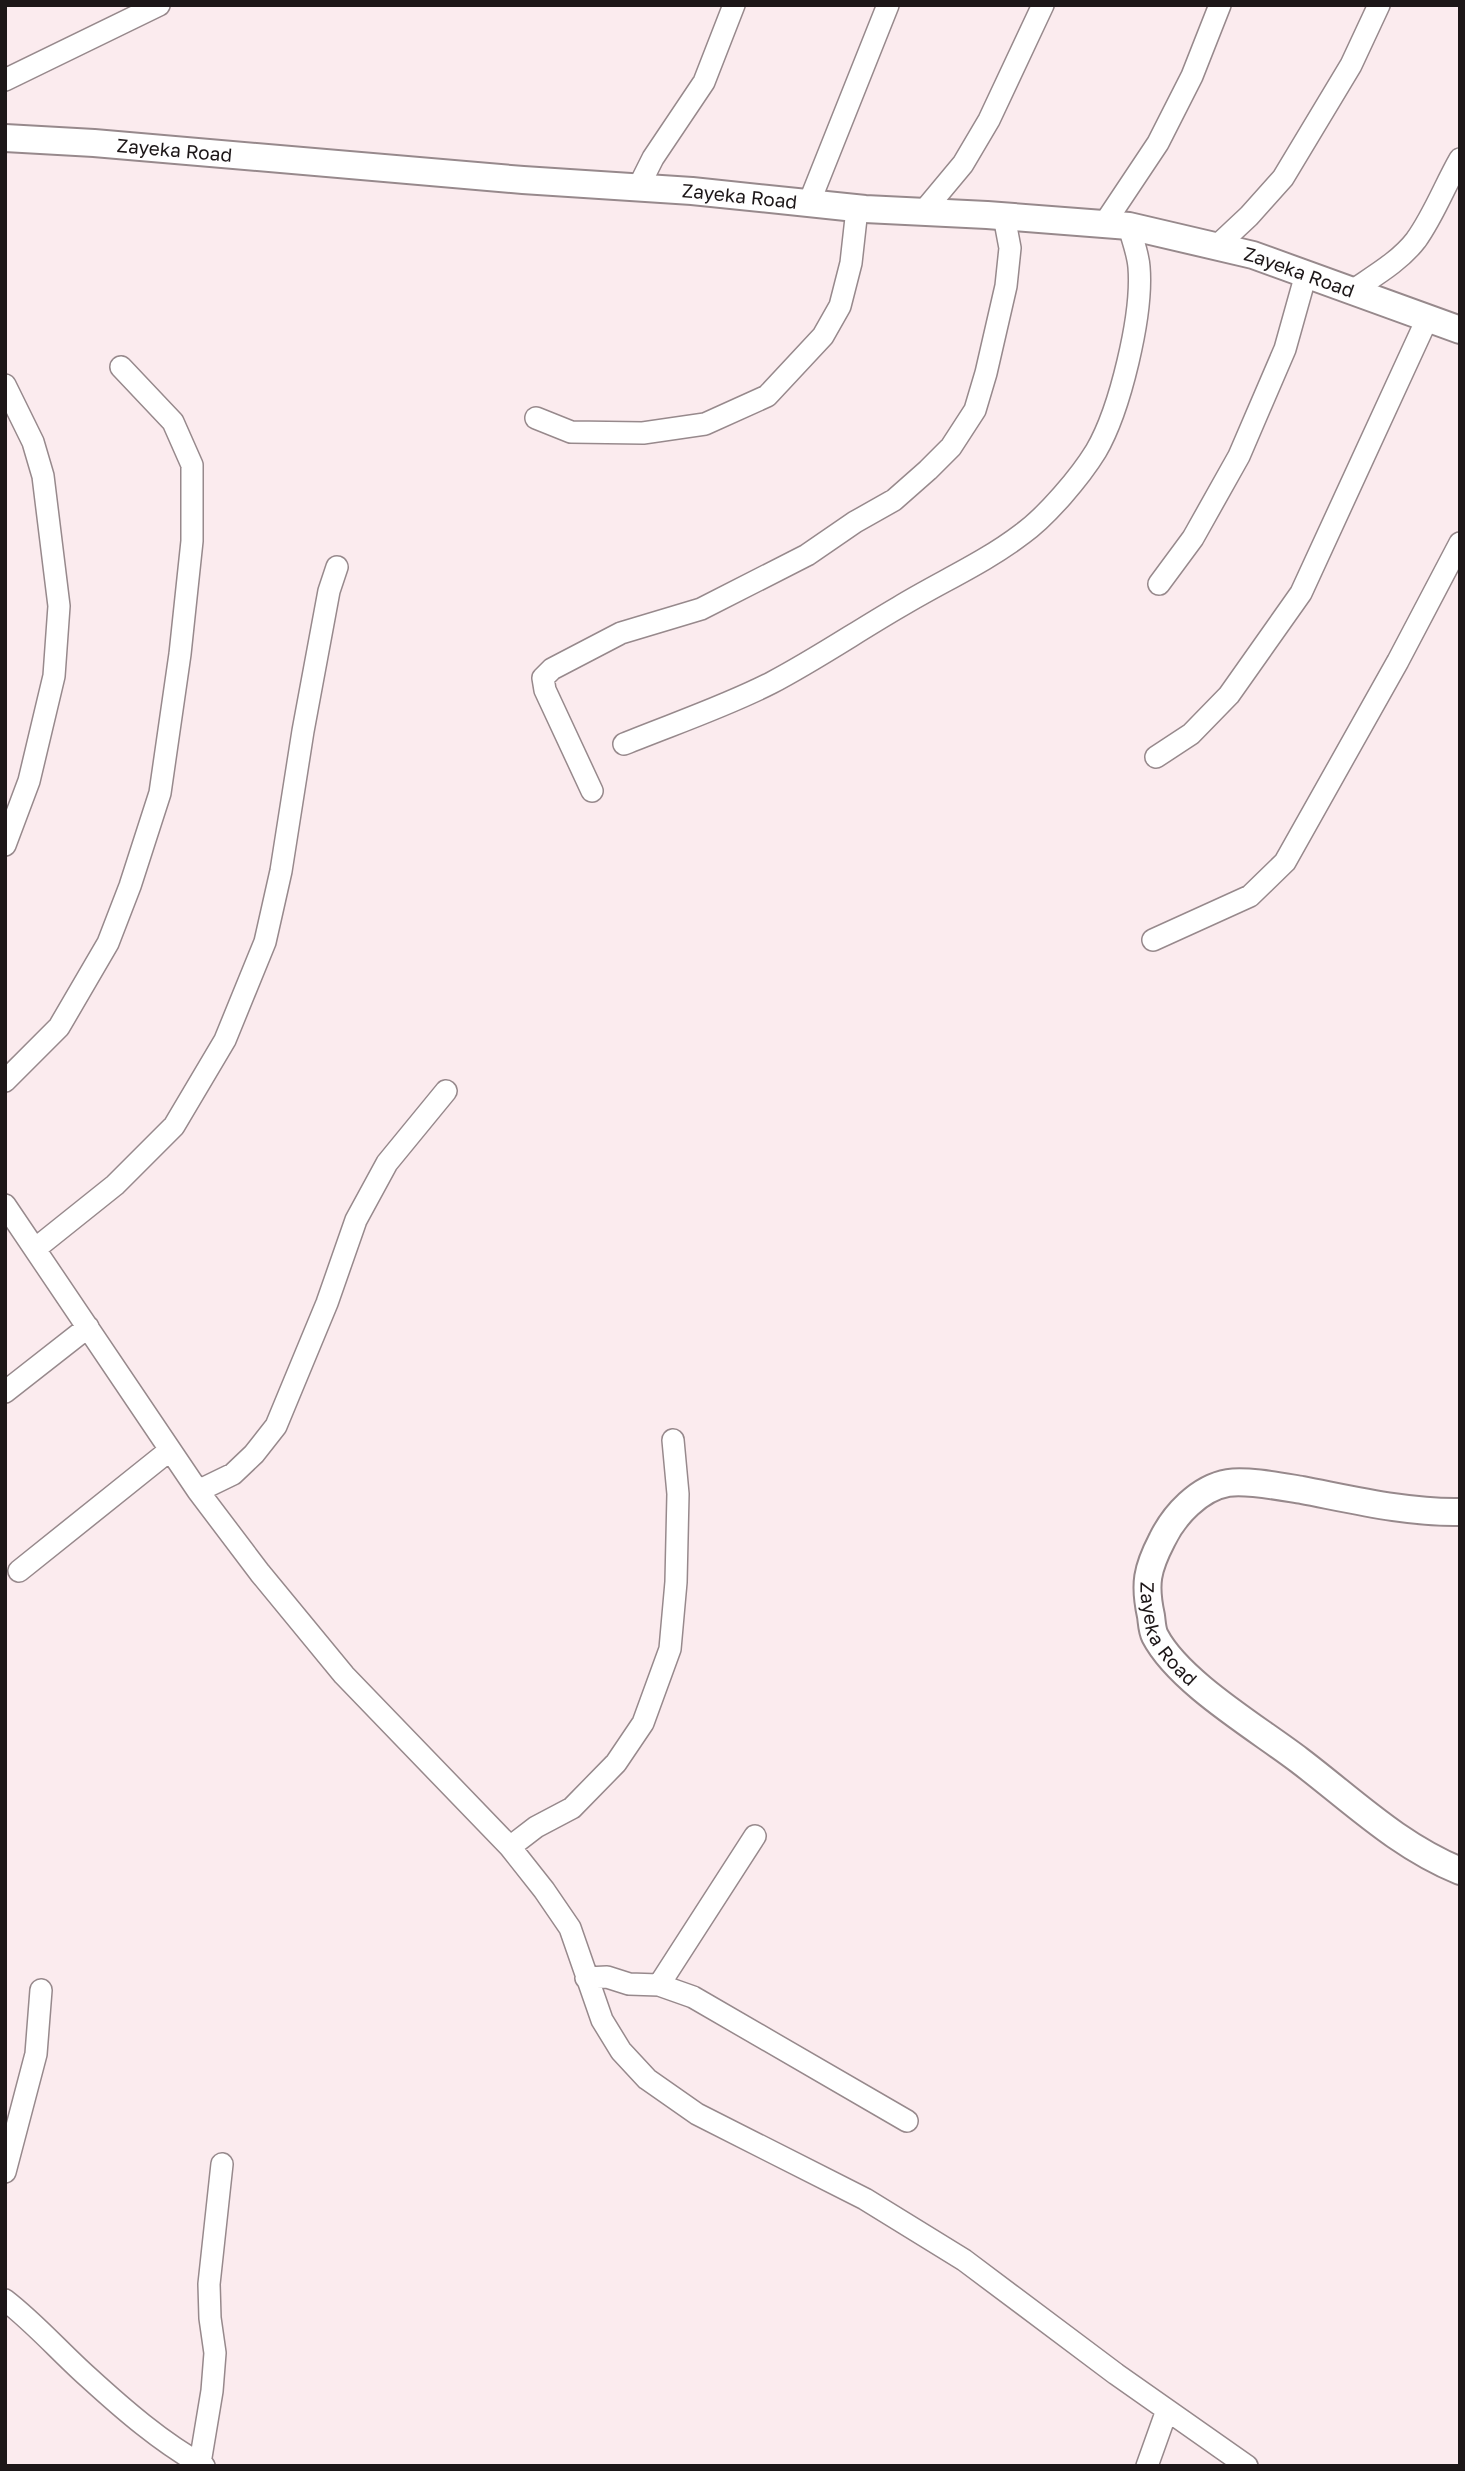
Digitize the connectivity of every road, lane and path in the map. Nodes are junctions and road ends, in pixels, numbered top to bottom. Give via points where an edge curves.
1 (159, 5) edge
2 (734, 5) edge
3 (888, 5) edge
4 (1043, 5) edge
5 (1220, 5) edge
6 (1379, 5) edge
7 (5, 80) edge
8 (5, 138) edge
9 (1460, 159) edge
10 (638, 188) junction
11 (809, 203) junction
12 (857, 209) junction
13 (923, 212) junction
14 (1004, 216) junction
15 (1116, 225) junction
16 (1217, 246) junction
17 (1306, 274) junction
18 (1352, 290) junction
19 (1428, 317) junction
20 (1460, 330) edge
21 (121, 367) dead end
22 (5, 385) edge
23 (536, 418) dead end
24 (1460, 543) edge
25 (337, 567) dead end
26 (1159, 584) dead end
27 (624, 744) dead end
28 (1156, 757) dead end
29 (592, 791) dead end
30 (5, 845) edge
31 (1153, 940) dead end
32 (5, 1081) edge
33 (446, 1091) dead end
34 (5, 1205) edge
35 (35, 1249) junction
36 (88, 1327) junction
37 (5, 1392) edge
38 (673, 1440) dead end
39 (170, 1450) junction
40 (198, 1491) junction
41 (1460, 1513) edge
42 (19, 1571) dead end
43 (755, 1836) dead end
44 (510, 1847) junction
45 (1460, 1871) edge
46 (586, 1978) junction
47 (659, 1985) junction
48 (41, 1990) dead end
49 (907, 2121) dead end
50 (222, 2164) dead end
51 (5, 2172) edge
52 (5, 2300) edge
53 (1167, 2410) junction
54 (202, 2465) edge
55 (1147, 2466) edge
56 (1247, 2466) edge

1 - 7 street
2 - 10 street via 704,82
3 - 11 street
4 - 13 street via 989,120 963,164
5 - 15 street via 1192,76
6 - 16 street via 1351,65 1283,178
8 - 10 street, Zayeka Road
9 - 18 street via 1415,242
10 - 11 street, Zayeka Road
11 - 12 street, Zayeka Road
12 - 13 street, Zayeka Road
12 - 23 street via 852,263 840,306 823,335 767,396 705,424 643,433 571,432
13 - 14 street, Zayeka Road
14 - 15 street, Zayeka Road
14 - 29 street via 1010,248 1006,286 986,373 975,410 936,463 894,499 807,555 701,610 621,633 543,678
15 - 16 street, Zayeka Road
15 - 27 street via 1139,265 1138,307 1121,389 1097,449 1062,495 1025,533 815,658 737,699
16 - 17 street, Zayeka Road
17 - 18 street, Zayeka Road
17 - 26 street via 1285,349 1239,456 1193,538
18 - 19 street, Zayeka Road
19 - 20 street, Zayeka Road
19 - 28 street via 1301,593 1229,695 1191,734
21 - 32 street via 173,422 192,465 192,541 160,793 108,943 59,1027
22 - 30 street via 33,442 43,476 59,606 54,676 29,780
24 - 31 street via 1285,862 1250,896
25 - 35 street via 326,604 265,942 225,1040 174,1126 115,1185
33 - 40 street via 387,1163 356,1220 276,1426 233,1474
34 - 35 street
35 - 36 street
36 - 37 street
36 - 39 street
38 - 44 street via 678,1494 670,1648 643,1723 616,1763 572,1808
39 - 40 street
39 - 42 street
40 - 44 street via 344,1675
41 - 45 street, Zayeka Road via 1372,1504 1275,1485 1229,1483 1190,1503 1169,1525 1148,1572 1146,1592 1154,1634 1170,1660 1200,1687 1395,1838
43 - 47 street
44 - 46 street via 570,1927
46 - 47 street
46 - 53 street via 602,2020 621,2051 647,2079 697,2114 865,2199 964,2260
47 - 49 street via 693,1997
48 - 51 street via 36,2054
50 - 54 street via 209,2284 215,2353
52 - 54 street via 123,2407
53 - 55 street
53 - 56 street

